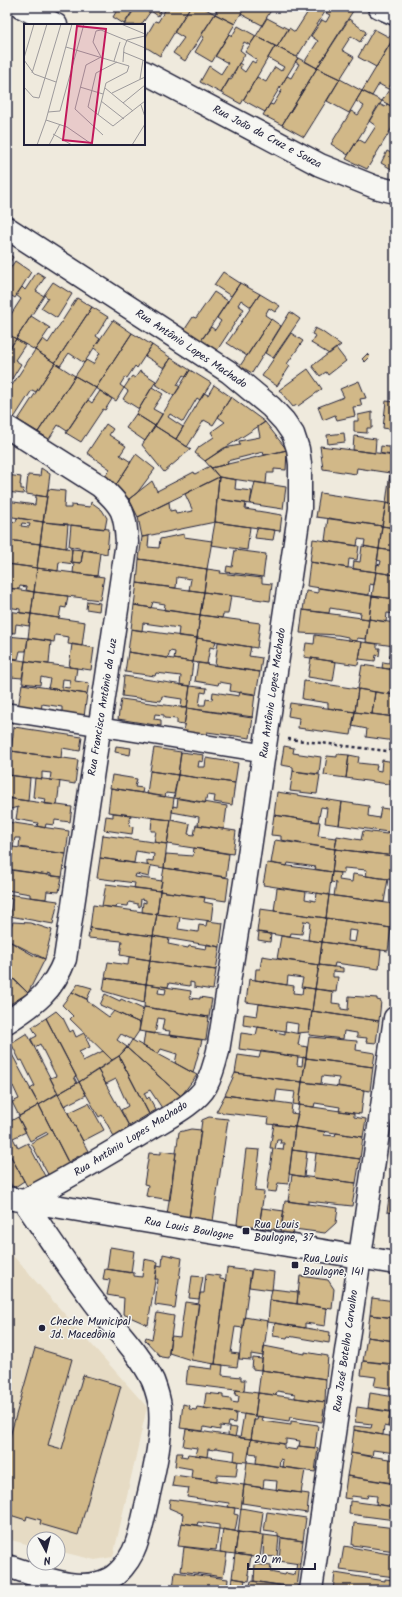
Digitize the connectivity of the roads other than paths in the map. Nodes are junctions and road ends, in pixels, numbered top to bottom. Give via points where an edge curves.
1 (22, 7) edge
2 (54, 24) edge
3 (145, 73) edge
4 (395, 192) edge
5 (7, 228) edge
6 (7, 427) edge
7 (7, 712) edge
8 (99, 726) junction
9 (265, 745) junction
10 (395, 1018) edge
11 (7, 1022) edge
12 (16, 1200) edge
13 (360, 1258) junction
14 (395, 1263) edge
15 (7, 1566) edge
16 (311, 1590) edge

1 - 2 street
3 - 4 street, Rua João da Cruz e Souza via 320,165 375,187
5 - 9 street, Rua Antônio Lopes Machado via 229,372 271,407 293,434 300,464 300,508
6 - 8 street, Rua Francisco Antônio da Luz via 100,486 121,508 125,520 127,542
7 - 8 street
8 - 9 street
8 - 11 street, Rua Francisco Antônio da Luz via 65,958 55,982 44,996
9 - 12 street, Rua Antônio Lopes Machado via 218,1051 206,1087 196,1098 170,1116 103,1158
10 - 13 street, Rua José Botelho Carvalho
12 - 13 street, Rua Louis Boulogne
12 - 15 street via 133,1351 152,1380 160,1407 160,1424 154,1471 140,1530 133,1552 117,1574 90,1585 76,1585
13 - 14 street, Rua Louis Boulogne
13 - 16 street, Rua José Botelho Carvalho

